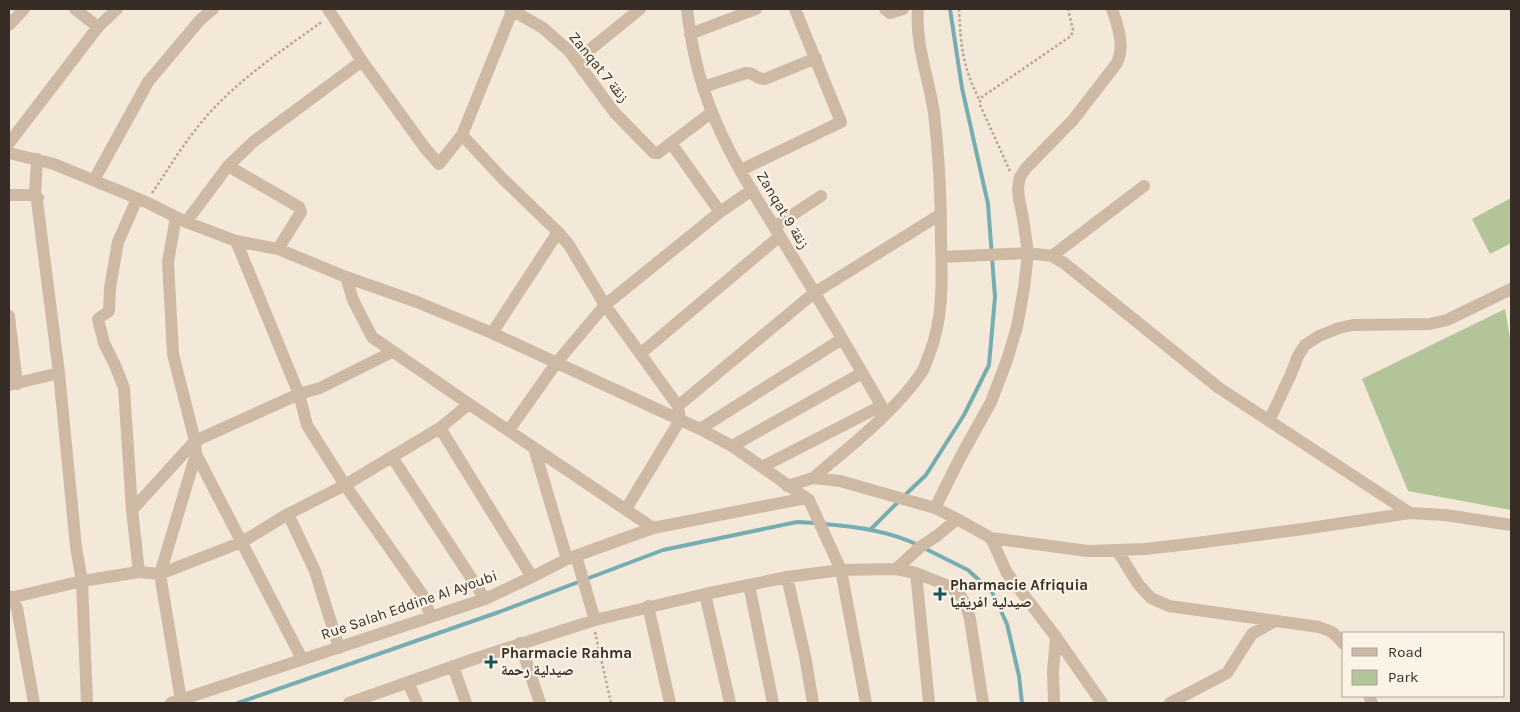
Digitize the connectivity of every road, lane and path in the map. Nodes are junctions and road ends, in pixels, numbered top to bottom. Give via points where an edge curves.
1 (24, 9) edge
2 (75, 9) edge
3 (117, 9) edge
4 (213, 9) edge
5 (512, 9) edge
6 (640, 9) edge
7 (687, 9) edge
8 (756, 9) edge
9 (795, 9) edge
10 (885, 9) edge
11 (903, 9) edge
12 (918, 9) edge
13 (959, 9) edge
14 (1068, 9) edge
15 (1112, 9) edge
16 (330, 12) edge
17 (9, 25) edge
18 (98, 27) junction
19 (690, 34) junction
20 (816, 58) junction
21 (577, 60) junction
22 (362, 61) junction
23 (703, 87) junction
24 (980, 100) junction
25 (712, 112) junction
26 (462, 135) junction
27 (9, 143) edge
28 (671, 143) junction
29 (9, 153) edge
30 (37, 159) junction
31 (228, 166) junction
32 (741, 170) junction
33 (94, 180) junction
34 (1144, 186) dead end
35 (1018, 188) junction
36 (752, 190) junction
37 (9, 195) edge
38 (821, 196) dead end
39 (36, 198) junction
40 (141, 201) junction
41 (720, 212) junction
42 (941, 214) junction
43 (181, 220) junction
44 (777, 231) junction
45 (558, 232) junction
46 (236, 241) junction
47 (278, 249) junction
48 (1028, 253) junction
49 (1052, 256) junction
50 (942, 257) junction
51 (346, 277) junction
52 (1511, 289) edge
53 (814, 293) junction
54 (605, 305) junction
55 (9, 316) edge
56 (492, 333) junction
57 (842, 339) junction
58 (392, 352) junction
59 (640, 354) junction
60 (557, 362) junction
61 (59, 373) junction
62 (862, 373) junction
63 (13, 384) edge
64 (299, 394) junction
65 (469, 404) junction
66 (678, 406) junction
67 (884, 410) junction
68 (680, 420) junction
69 (1269, 420) junction
70 (440, 428) junction
71 (700, 428) junction
72 (509, 430) junction
73 (732, 446) junction
74 (195, 448) junction
75 (534, 448) junction
76 (392, 457) junction
77 (762, 467) junction
78 (814, 478) junction
79 (345, 486) junction
80 (787, 486) junction
81 (807, 499) junction
82 (935, 508) junction
83 (626, 509) junction
84 (132, 510) junction
85 (1410, 513) junction
86 (288, 514) junction
87 (957, 519) junction
88 (1511, 525) edge
89 (653, 528) junction
90 (991, 538) junction
91 (242, 542) junction
92 (1117, 550) junction
93 (571, 557) junction
94 (896, 569) junction
95 (841, 570) junction
96 (139, 572) junction
97 (916, 573) junction
98 (160, 574) junction
99 (532, 577) junction
100 (787, 577) junction
101 (82, 581) junction
102 (749, 585) junction
103 (705, 594) junction
104 (9, 597) edge
105 (485, 599) junction
106 (648, 606) junction
107 (431, 617) junction
108 (594, 621) junction
109 (1275, 621) junction
110 (1056, 637) junction
111 (1342, 642) edge
112 (520, 643) junction
113 (339, 648) junction
114 (302, 659) junction
115 (453, 666) junction
116 (408, 682) junction
117 (176, 702) edge
118 (34, 703) edge
119 (87, 703) edge
120 (349, 703) edge
121 (417, 703) edge
122 (466, 703) edge
123 (540, 703) edge
124 (612, 703) edge
125 (670, 703) edge
126 (730, 703) edge
127 (773, 703) edge
128 (813, 703) edge
129 (866, 703) edge
130 (929, 703) edge
131 (984, 703) edge
132 (1054, 703) edge
133 (1102, 703) edge
134 (1170, 703) edge

1 - 17 street
2 - 18 street
3 - 18 street
4 - 33 street via 148,82
5 - 21 street, Zanqat 7 زنقة via 543,28
5 - 26 street
6 - 21 street
7 - 19 street, Zanqat 9 زنقة
8 - 19 street
9 - 20 street
10 - 11 street via 890,13
12 - 42 street via 920,46 939,152
13 - 24 path via 966,69
14 - 24 path via 1073,30 1071,36
15 - 35 street via 1121,54 1073,120 1026,168
16 - 22 street
16 - 40 path via 226,96
18 - 27 street
19 - 23 street, Zanqat 9 زنقة
20 - 23 street via 765,79 746,73
20 - 32 street via 841,122
21 - 28 street, Zanqat 7 زنقة via 614,112 656,153
22 - 26 street via 439,164
22 - 31 street via 253,142
23 - 25 street, Zanqat 9 زنقة
24 - 35 path
25 - 28 street
25 - 32 street, Zanqat 9 زنقة
26 - 45 street
28 - 41 street
29 - 30 street
30 - 33 street
30 - 39 street
31 - 43 street
31 - 47 street via 299,207 301,212
32 - 36 street, Zanqat 9 زنقة
33 - 40 street
34 - 49 street
35 - 48 street
36 - 41 street
36 - 44 street, Zanqat 9 زنقة
37 - 39 street
38 - 44 street
39 - 61 street
40 - 43 street
40 - 84 street via 118,242 109,311 98,318 104,343 124,388
41 - 54 street
42 - 50 street
42 - 53 street
43 - 46 street
43 - 74 street via 168,262 173,354
44 - 53 street, Zanqat 9 زنقة
44 - 59 street
45 - 54 street
45 - 56 street
46 - 47 street
46 - 64 street
47 - 51 street
48 - 49 street
48 - 50 street
48 - 82 street via 1017,327 1007,360 991,402
49 - 69 street via 1219,388
50 - 67 street via 942,300 934,343 923,370 906,394
51 - 56 street
51 - 58 street via 353,300 372,337
52 - 69 street via 1446,320 1430,324 1354,325 1319,336 1305,345 1298,356
53 - 57 street, Zanqat 9 زنقة
53 - 66 street
54 - 59 street
54 - 60 street
55 - 63 street
56 - 60 street
57 - 62 street, Zanqat 9 زنقة
57 - 71 street
58 - 64 street via 320,388
58 - 65 street
59 - 66 street
60 - 68 street
60 - 72 street
61 - 63 street
61 - 101 street
62 - 67 street, Zanqat 9 زنقة
62 - 73 street
64 - 74 street
64 - 79 street via 307,425
65 - 70 street
65 - 72 street
66 - 68 street
67 - 77 street
67 - 78 street
68 - 71 street
68 - 83 street
69 - 85 street
70 - 76 street
70 - 99 street
71 - 73 street
72 - 75 street
73 - 77 street
74 - 84 street
74 - 91 street
74 - 98 street
75 - 83 street
75 - 93 street
76 - 79 street
76 - 105 street
77 - 80 street
78 - 80 street
78 - 82 street via 840,481
79 - 86 street
79 - 107 street via 422,594
80 - 81 street
81 - 89 street, Rue Salah Eddine Al Ayoubi
81 - 95 street
82 - 87 street
83 - 89 street
84 - 96 street
85 - 88 street
85 - 92 street via 1189,544
86 - 91 street
86 - 113 street via 314,571
87 - 90 street
87 - 94 street
89 - 93 street, Rue Salah Eddine Al Ayoubi
90 - 92 street via 1088,551
90 - 110 street via 1007,573
91 - 98 street
91 - 114 street
92 - 109 street via 1138,584 1151,598 1169,606
93 - 99 street, Rue Salah Eddine Al Ayoubi
93 - 108 street via 581,573
94 - 95 street
94 - 97 street
95 - 100 street
95 - 129 street
96 - 98 street
96 - 101 street
97 - 130 street
97 - 131 street via 949,586 966,605
98 - 117 street
99 - 105 street, Rue Salah Eddine Al Ayoubi
100 - 102 street
100 - 128 street via 806,656
101 - 104 street
101 - 119 street
102 - 103 street
102 - 127 street
103 - 106 street
103 - 126 street
104 - 118 street via 17,608
105 - 107 street, Rue Salah Eddine Al Ayoubi
106 - 108 street
106 - 125 street
107 - 113 street, Rue Salah Eddine Al Ayoubi
108 - 112 street
108 - 124 path
109 - 111 street via 1319,627 1332,632
109 - 134 street via 1252,634 1227,673
110 - 132 street
110 - 133 street
112 - 115 street
112 - 123 street
113 - 114 street, Rue Salah Eddine Al Ayoubi
114 - 117 street, Rue Salah Eddine Al Ayoubi
115 - 116 street
115 - 122 street
116 - 120 street
116 - 121 street

